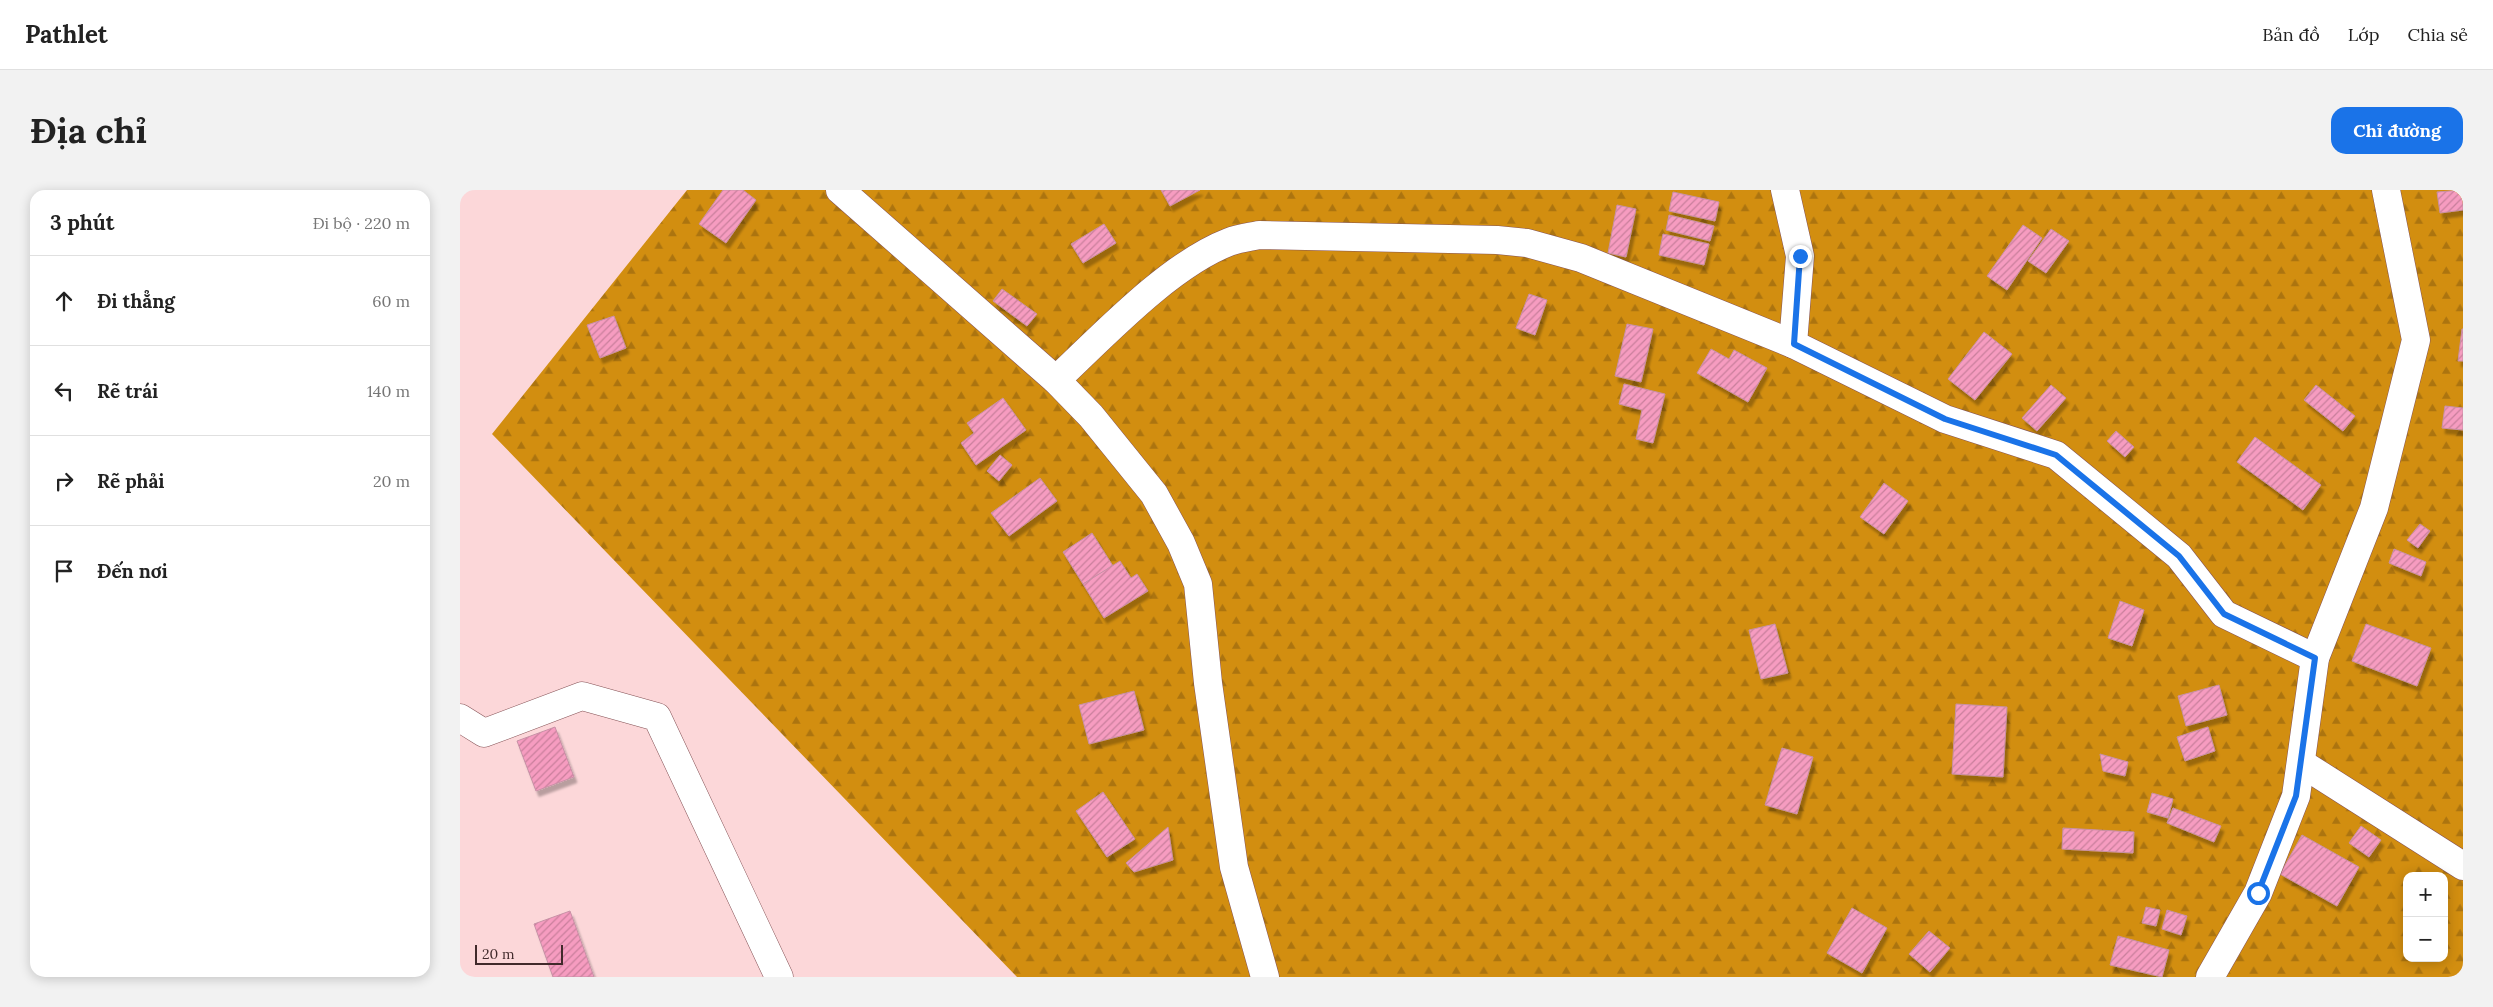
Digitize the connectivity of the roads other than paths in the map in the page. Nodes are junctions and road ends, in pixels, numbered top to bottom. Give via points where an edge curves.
1 (840, 190) edge
2 (1785, 190) edge
3 (2386, 190) edge
4 (1794, 344) junction
5 (1056, 380) junction
6 (2315, 658) junction
7 (460, 718) edge
8 (2301, 763) junction
9 (2463, 866) edge
10 (779, 977) edge
11 (1265, 977) edge
12 (2210, 977) edge

1 - 5 street
2 - 4 street via 1800,256
3 - 6 street via 2416,340 2374,508
4 - 5 street via 1581,258 1527,243 1259,235 1230,242 1181,269
4 - 6 street via 1945,419 2056,455 2179,556 2224,614
5 - 11 street via 1091,416 1154,494 1181,543 1198,584 1210,700 1234,867
6 - 8 street
7 - 10 street via 484,733 582,696 657,717
8 - 9 street
8 - 12 street via 2296,796 2258,893

